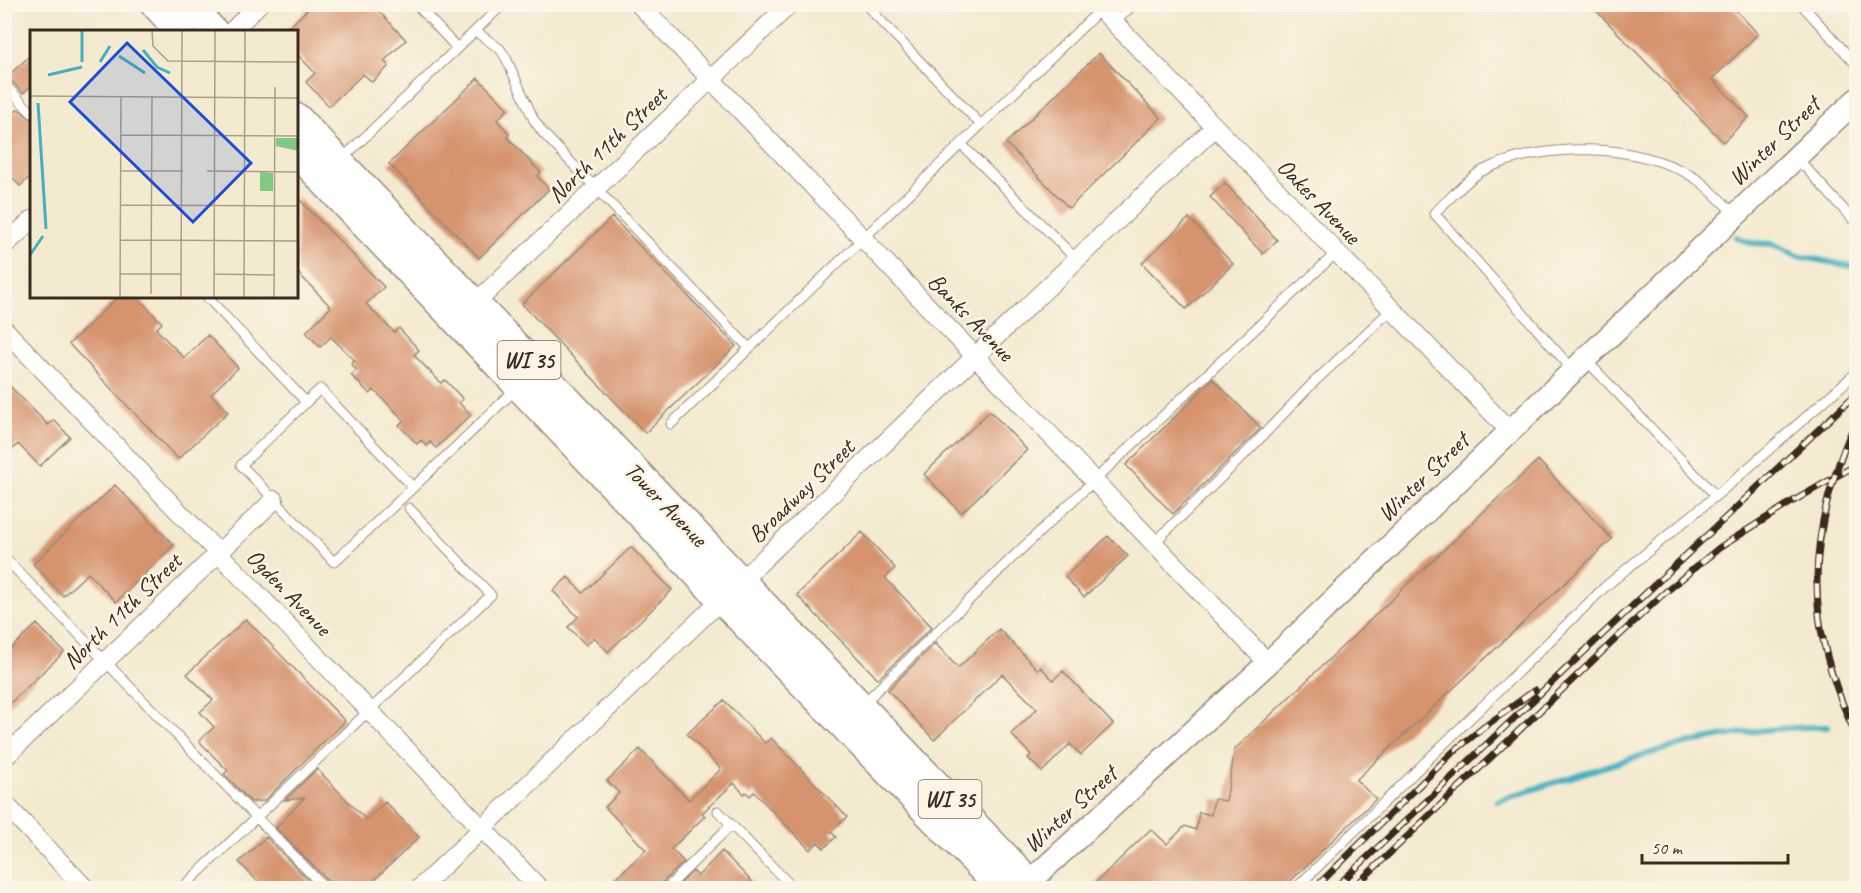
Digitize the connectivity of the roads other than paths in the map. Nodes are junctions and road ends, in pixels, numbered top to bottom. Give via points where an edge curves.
1 (155, 4) edge
2 (188, 4) edge
3 (259, 4) edge
4 (416, 4) edge
5 (503, 4) edge
6 (639, 4) edge
7 (790, 4) edge
8 (865, 4) edge
9 (1134, 4) edge
10 (1801, 4) edge
11 (1098, 7) edge
12 (1114, 23) junction
13 (178, 30) edge
14 (212, 30) edge
15 (233, 30) edge
16 (475, 31) junction
17 (457, 48) junction
18 (1857, 64) edge
19 (711, 79) junction
20 (4, 84) edge
21 (1857, 100) edge
22 (30, 111) edge
23 (298, 119) edge
24 (981, 125) junction
25 (1214, 128) junction
26 (961, 144) junction
27 (298, 154) edge
28 (1796, 157) junction
29 (339, 162) junction
30 (596, 189) junction
31 (1735, 216) junction
32 (30, 222) edge
33 (1857, 223) edge
34 (863, 238) junction
35 (4, 246) edge
36 (1336, 253) junction
37 (1077, 260) junction
38 (208, 298) edge
39 (1392, 310) junction
40 (466, 312) junction
41 (4, 329) edge
42 (749, 348) junction
43 (976, 357) junction
44 (1579, 364) junction
45 (1857, 373) edge
46 (519, 386) junction
47 (306, 402) junction
48 (671, 424) dead end
49 (1509, 430) junction
50 (1094, 481) junction
51 (413, 487) junction
52 (1716, 496) junction
53 (274, 500) junction
54 (409, 507) dead end
55 (1154, 543) junction
56 (218, 553) junction
57 (4, 557) edge
58 (731, 591) junction
59 (105, 660) junction
60 (1268, 663) junction
61 (862, 706) junction
62 (369, 710) junction
63 (4, 758) edge
64 (4, 803) edge
65 (718, 811) dead end
66 (256, 818) junction
67 (731, 825) junction
68 (483, 829) junction
69 (1029, 886) edge
70 (85, 888) edge
71 (182, 888) edge
72 (325, 888) edge
73 (420, 888) edge
74 (539, 888) edge
75 (667, 888) edge
76 (793, 888) edge
77 (1001, 888) edge
78 (1296, 888) edge

1 - 13 main road
2 - 14 main road
3 - 15 street
4 - 17 lane
5 - 16 lane
6 - 19 street, Banks Avenue
7 - 19 street, North 11th Street
8 - 24 lane
9 - 12 lane
10 - 18 lane
11 - 12 street, Oakes Avenue
11 - 24 lane
12 - 25 street, Oakes Avenue
16 - 17 lane
16 - 30 lane via 501,51 539,126
17 - 29 lane
19 - 30 street, North 11th Street
19 - 34 street, Banks Avenue
20 - 22 lane
21 - 28 street, Winter Street
23 - 29 main road, Tower Avenue / WI 35
24 - 26 lane
25 - 36 street, Oakes Avenue
25 - 37 street, Broadway Street
26 - 34 lane
26 - 37 lane
27 - 40 main road, Tower Avenue / WI 35
28 - 31 street, Winter Street
28 - 33 lane
29 - 40 main road, Tower Avenue / WI 35
30 - 40 street, North 11th Street
30 - 42 lane
31 - 44 street, Winter Street
31 - 44 lane via 1705,185 1670,165 1625,154 1582,150 1527,155 1479,172 1434,213
32 - 35 street
34 - 42 lane
34 - 43 street, Banks Avenue
36 - 39 street, Oakes Avenue
36 - 50 lane
37 - 43 street, Broadway Street
38 - 47 lane
39 - 49 street, Oakes Avenue
39 - 55 lane via 1312,384
40 - 46 main road, Tower Avenue / WI 35
40 - 58 main road, Tower Avenue / WI 35
41 - 56 street, Ogden Avenue
42 - 48 lane
43 - 50 street, Banks Avenue
43 - 58 street, Broadway Street
44 - 49 street, Winter Street
44 - 52 lane
45 - 52 lane
46 - 51 lane
46 - 58 main road, Tower Avenue / WI 35
47 - 51 lane via 320,389
47 - 53 lane via 241,465
49 - 60 street, Winter Street
50 - 55 street, Banks Avenue
50 - 61 lane
51 - 53 lane via 334,562
52 - 78 lane via 1606,586
53 - 56 street, North 11th Street
54 - 62 lane via 491,595
55 - 60 street, Banks Avenue
56 - 59 street, North 11th Street
56 - 62 street, Ogden Avenue
57 - 59 lane
58 - 61 main road, Tower Avenue / WI 35
58 - 68 street, Broadway Street
58 - 77 main road, Tower Avenue / WI 35
59 - 63 street, North 11th Street
59 - 66 lane
60 - 69 street, Winter Street
61 - 69 main road, Tower Avenue / WI 35
62 - 66 lane
62 - 68 street, Ogden Avenue
64 - 70 street
65 - 67 lane
66 - 71 lane
66 - 72 lane
67 - 75 lane
67 - 76 lane
68 - 73 street, Broadway Street
68 - 74 street, Ogden Avenue

